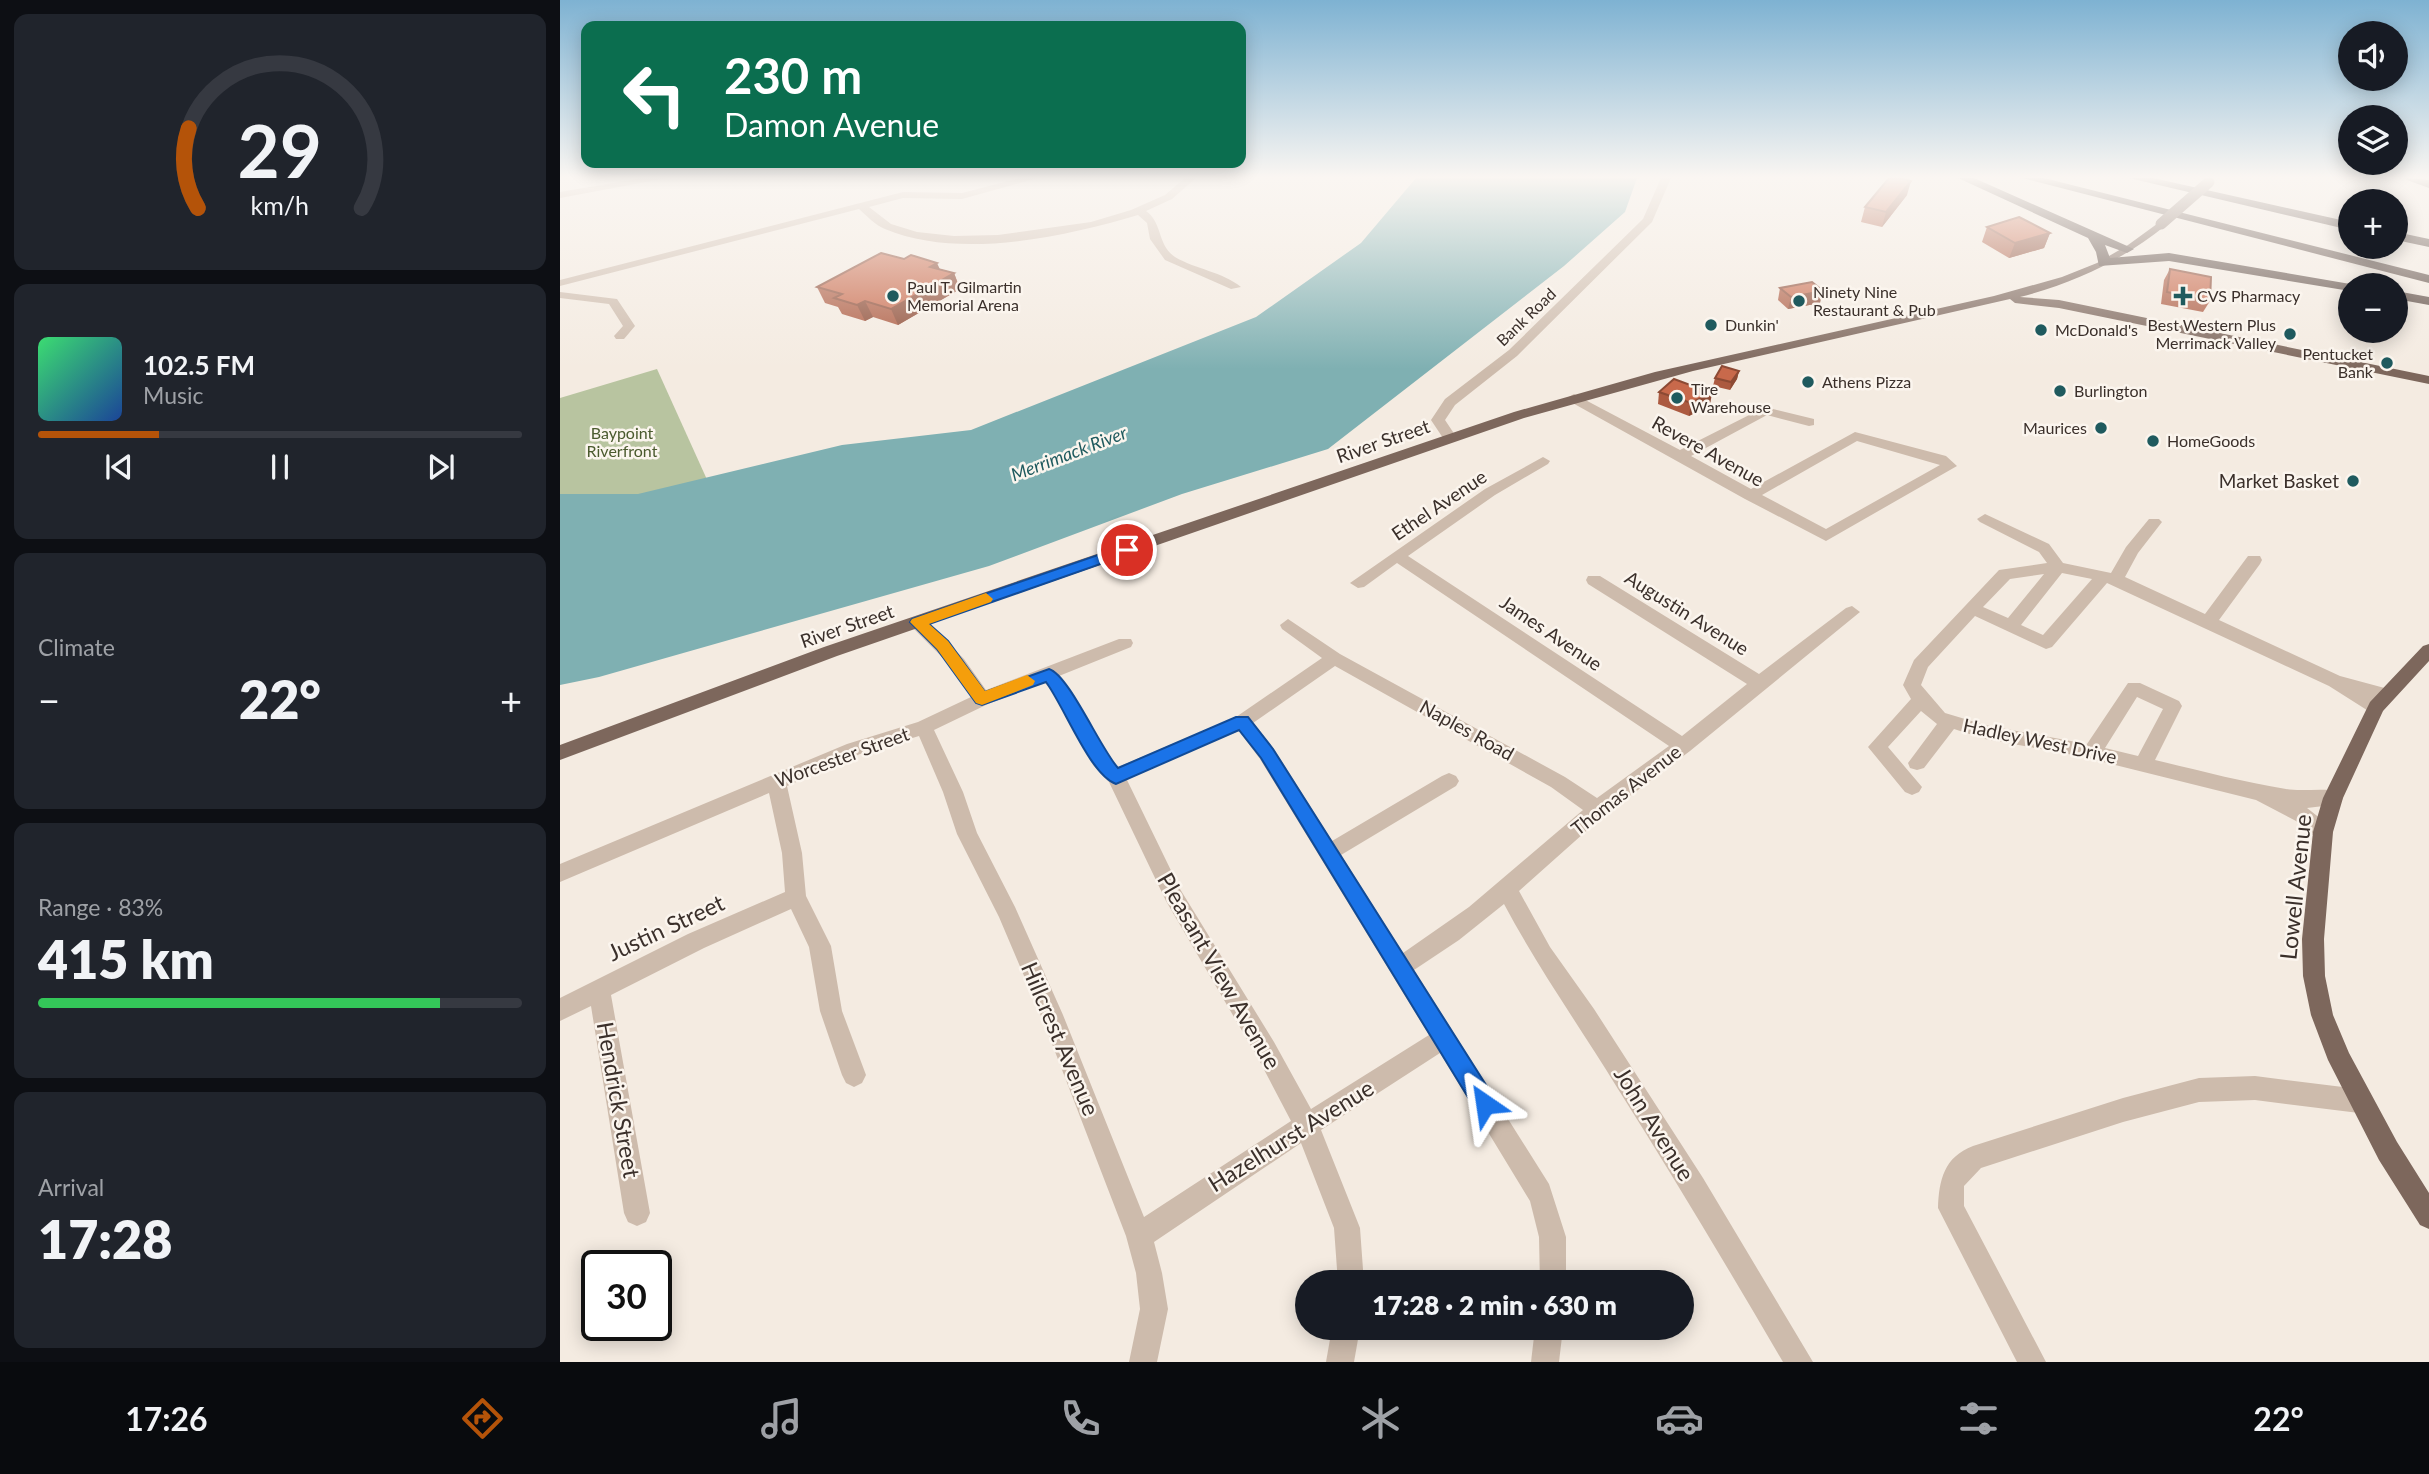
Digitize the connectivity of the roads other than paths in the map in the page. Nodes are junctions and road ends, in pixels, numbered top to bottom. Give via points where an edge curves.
1 (722, 242) edge
2 (1157, 242) edge
3 (1626, 242) edge
4 (2096, 242) edge
5 (2106, 242) edge
6 (2139, 242) edge
7 (2146, 242) edge
8 (2276, 242) edge
9 (2278, 242) edge
10 (2127, 249) junction
11 (2208, 262) junction
12 (2104, 264) junction
13 (2429, 279) edge
14 (560, 283) edge
15 (2338, 285) edge
16 (2429, 286) edge
17 (1235, 287) dead end
18 (2032, 289) junction
19 (560, 295) edge
20 (2408, 297) edge
21 (1987, 300) junction
22 (2429, 301) edge
23 (2059, 304) junction
24 (620, 336) dead end
25 (2429, 380) edge
26 (1574, 398) junction
27 (1809, 422) dead end
28 (1450, 438) junction
29 (1678, 457) junction
30 (1543, 461) dead end
31 (1750, 496) junction
32 (1985, 519) dead end
33 (2154, 522) dead end
34 (1397, 556) junction
35 (2254, 560) dead end
36 (2057, 566) junction
37 (2110, 578) junction
38 (1594, 580) dead end
39 (1358, 583) dead end
40 (1971, 608) junction
41 (1853, 612) dead end
42 (2209, 621) junction
43 (918, 622) junction
44 (1288, 625) dead end
45 (2011, 626) junction
46 (1125, 642) dead end
47 (2429, 650) edge
48 (1334, 658) junction
49 (1049, 674) junction
50 (1758, 682) junction
51 (982, 699) junction
52 (1921, 700) junction
53 (2381, 701) junction
54 (1950, 721) junction
55 (1242, 722) junction
56 (924, 727) junction
57 (1683, 746) junction
58 (2092, 752) junction
59 (560, 753) edge
60 (1917, 763) dead end
61 (2143, 764) junction
62 (1116, 777) junction
63 (776, 781) junction
64 (1449, 781) dead end
65 (1912, 787) dead end
66 (2261, 793) junction
67 (2333, 798) junction
68 (1597, 810) junction
69 (2323, 832) junction
70 (1328, 853) junction
71 (560, 873) edge
72 (1507, 889) junction
73 (796, 897) junction
74 (1399, 967) junction
75 (599, 988) junction
76 (560, 1010) edge
77 (1444, 1038) junction
78 (854, 1075) dead end
79 (2359, 1101) junction
80 (1307, 1126) junction
81 (637, 1213) dead end
82 (2429, 1216) edge
83 (1139, 1236) junction
84 (1352, 1270) edge
85 (1553, 1270) edge
86 (1344, 1340) edge
87 (1548, 1340) edge
88 (1143, 1362) edge
89 (1340, 1362) edge
90 (1545, 1362) edge
91 (1799, 1362) edge
92 (2032, 1362) edge

1 - 14 street
2 - 17 street via 1169,258
3 - 28 street, Bank Road via 1513,353 1440,413 1438,420
4 - 12 highway via 2104,252
5 - 10 highway
6 - 10 main road, River Street
7 - 11 highway
8 - 16 highway
9 - 13 highway
10 - 12 main road, River Street
11 - 12 highway via 2151,257
11 - 15 highway
12 - 18 main road, River Street
18 - 21 main road, River Street
18 - 23 main road
19 - 24 street via 613,301 629,326
20 - 22 highway
21 - 23 main road
21 - 26 main road, River Street via 1693,366
23 - 25 main road
26 - 28 main road, River Street
26 - 29 street, Revere Avenue
27 - 29 street via 1765,411
28 - 43 main road, River Street
29 - 31 street, Revere Avenue
30 - 34 street, Ethel Avenue
31 - 31 street, Revere Avenue via 1856,436 1941,459 1951,466 1826,536
32 - 36 street via 2044,548
33 - 37 street
34 - 39 street, Ethel Avenue
34 - 57 street, James Avenue
35 - 42 street
36 - 37 street
36 - 40 street via 2005,574
36 - 45 street
37 - 42 street
37 - 45 street via 2046,643
38 - 50 street, Augustin Avenue
40 - 45 street
40 - 52 street via 1920,664 1912,685
41 - 50 street, Thomas Avenue
42 - 53 street
43 - 51 street via 943,645
43 - 59 main road, River Street
44 - 48 street, Naples Road
46 - 49 street, Worcester Street
47 - 53 main road, Lowell Avenue
48 - 55 street
48 - 68 street, Naples Road via 1558,782
49 - 51 street, Worcester Street
49 - 62 street, Pleasant View Avenue via 1100,760
50 - 57 street, Thomas Avenue
51 - 56 street, Worcester Street
52 - 54 street, Hadley West Drive via 1939,718
52 - 65 street via 1877,747
53 - 67 main road, Lowell Avenue
54 - 58 street, Hadley West Drive
54 - 60 street
55 - 62 street
55 - 70 street
56 - 63 street, Worcester Street
56 - 83 street, Hillcrest Avenue via 967,834 1055,1023
57 - 68 street, Thomas Avenue
58 - 61 street, Hadley West Drive
58 - 61 street via 2134,688 2173,706
61 - 66 street, Hadley West Drive
62 - 80 street, Pleasant View Avenue via 1173,895
63 - 71 street, Worcester Street
63 - 73 street via 792,853
64 - 70 street
66 - 67 street, Hadley West Drive via 2305,800
66 - 69 street, Hadley West Drive
67 - 69 main road, Lowell Avenue
68 - 72 street, Thomas Avenue
69 - 79 main road, Lowell Avenue via 2314,976 2322,1014
70 - 74 street
72 - 74 street, Thomas Avenue via 1426,952
72 - 91 street, John Avenue via 1542,954 1679,1164
73 - 75 street, Justin Street
73 - 78 street via 820,946 831,1011
74 - 77 street
75 - 76 street, Justin Street
75 - 81 street, Hendrick Street
77 - 80 street, Hazelhurst Avenue
77 - 85 street via 1540,1193 1554,1242
79 - 82 main road, Lowell Avenue
79 - 92 street via 2255,1088 2199,1090 1973,1158 1952,1181 1951,1208
80 - 83 street, Hazelhurst Avenue
80 - 84 street, Pleasant View Avenue via 1347,1228
83 - 88 street, Hillcrest Avenue via 1154,1309
86 - 89 street
87 - 90 street

